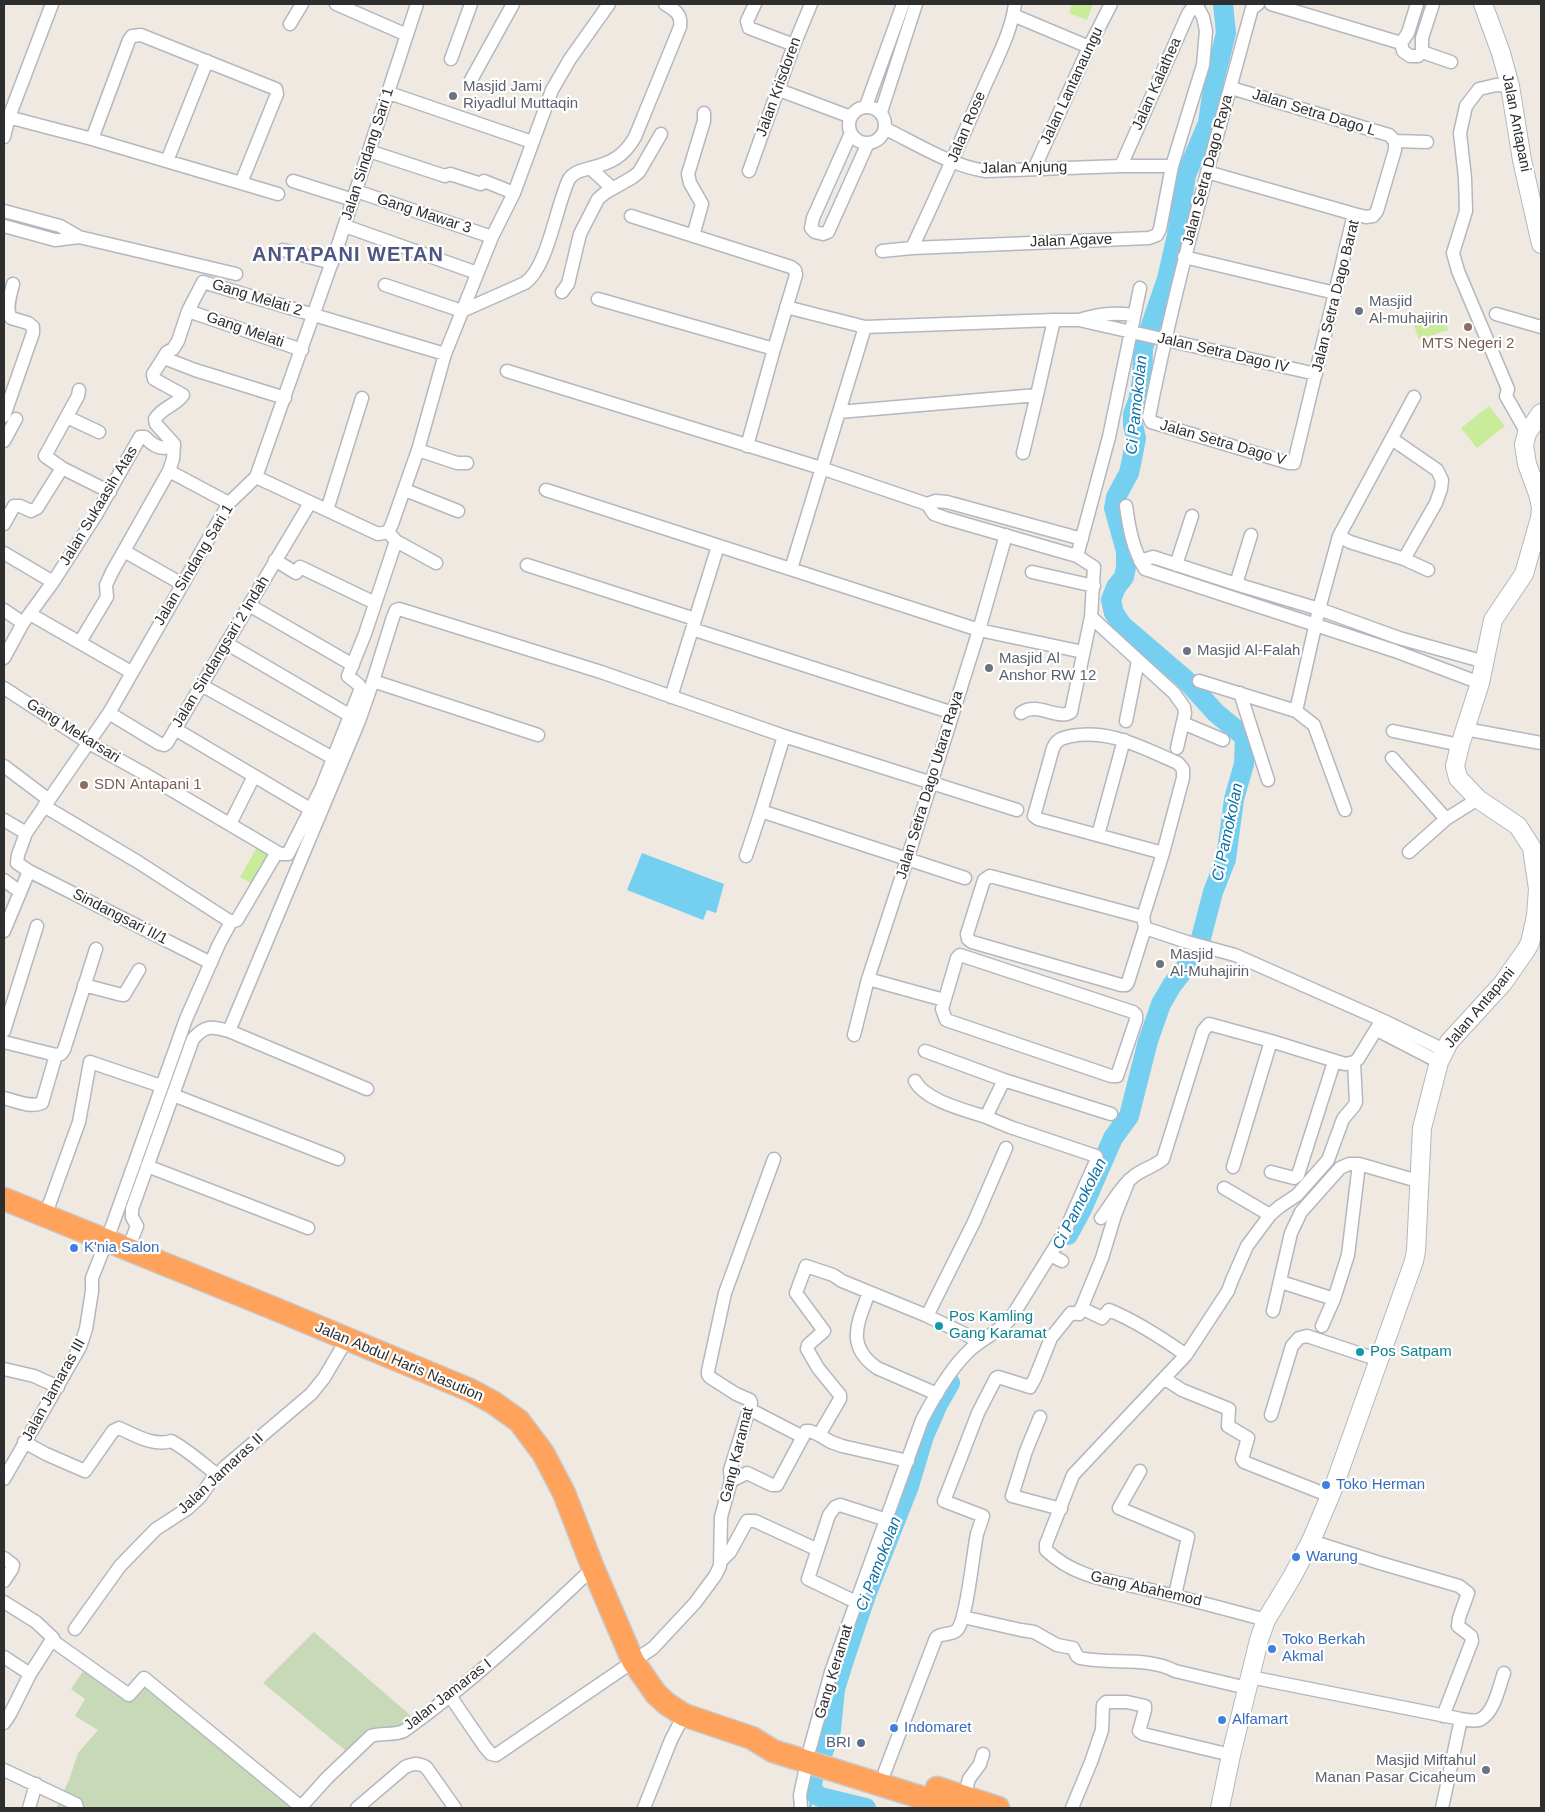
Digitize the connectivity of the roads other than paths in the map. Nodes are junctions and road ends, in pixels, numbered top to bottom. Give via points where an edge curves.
1 (51, 4) edge
2 (302, 4) edge
3 (336, 4) edge
4 (416, 4) edge
5 (471, 4) edge
6 (513, 4) edge
7 (610, 4) edge
8 (665, 4) edge
9 (755, 4) edge
10 (811, 4) edge
11 (903, 4) edge
12 (916, 4) edge
13 (1110, 4) edge
14 (1196, 4) edge
15 (1258, 4) edge
16 (1272, 4) edge
17 (1417, 4) edge
18 (1432, 4) edge
19 (1483, 4) edge
20 (1014, 9) edge
21 (290, 24) dead end
22 (406, 35) junction
23 (1401, 43) junction
24 (794, 45) junction
25 (1089, 47) junction
26 (1422, 52) junction
27 (451, 59) dead end
28 (207, 61) junction
29 (1451, 62) dead end
30 (472, 80) dead end
31 (1510, 86) junction
32 (1230, 88) junction
33 (779, 90) junction
34 (389, 93) junction
35 (866, 106) junction
36 (880, 112) junction
37 (704, 113) dead end
38 (6, 116) edge
39 (851, 117) junction
40 (886, 129) junction
41 (851, 133) junction
42 (661, 134) dead end
43 (4, 137) edge
44 (92, 139) junction
45 (532, 142) junction
46 (1427, 142) dead end
47 (868, 143) junction
48 (1395, 145) junction
49 (369, 151) junction
50 (167, 161) junction
51 (953, 161) junction
52 (1121, 166) junction
53 (1172, 166) junction
54 (590, 168) junction
55 (1034, 169) junction
56 (749, 171) dead end
57 (1207, 172) junction
58 (292, 181) dead end
59 (241, 183) junction
60 (612, 188) junction
61 (514, 193) junction
62 (278, 194) dead end
63 (354, 196) junction
64 (4, 211) edge
65 (1354, 214) junction
66 (631, 216) dead end
67 (4, 226) edge
68 (344, 226) junction
69 (693, 236) junction
70 (79, 237) junction
71 (492, 237) junction
72 (1541, 244) edge
73 (912, 248) junction
74 (283, 250) dead end
75 (882, 251) dead end
76 (1184, 257) junction
77 (332, 263) junction
78 (477, 273) junction
79 (236, 274) dead end
80 (13, 284) dead end
81 (385, 285) dead end
82 (1140, 288) dead end
83 (562, 292) dead end
84 (1336, 293) junction
85 (598, 298) dead end
86 (786, 307) junction
87 (188, 311) junction
88 (462, 311) junction
89 (1496, 314) dead end
90 (314, 315) junction
91 (1134, 316) junction
92 (1054, 320) junction
93 (1079, 320) junction
94 (865, 327) junction
95 (1541, 327) edge
96 (1134, 332) junction
97 (1160, 339) junction
98 (774, 349) junction
99 (302, 350) junction
100 (445, 354) junction
101 (164, 358) junction
102 (507, 372) dead end
103 (1316, 374) junction
104 (79, 390) dead end
105 (1038, 395) junction
106 (1414, 397) dead end
107 (285, 398) junction
108 (362, 398) dead end
109 (839, 412) junction
110 (1541, 413) edge
111 (67, 417) junction
112 (12, 418) edge
113 (1151, 422) joint
114 (99, 432) dead end
115 (1527, 433) junction
116 (1392, 439) junction
117 (4, 441) edge
118 (174, 444) junction
119 (747, 446) junction
120 (418, 450) junction
121 (1022, 453) dead end
122 (1294, 462) joint
123 (468, 463) dead end
124 (62, 468) junction
125 (821, 468) junction
126 (169, 471) junction
127 (256, 478) junction
128 (405, 490) junction
129 (546, 490) dead end
130 (110, 492) junction
131 (229, 503) junction
132 (310, 503) junction
133 (927, 504) junction
134 (1126, 506) dead end
135 (327, 510) junction
136 (458, 512) dead end
137 (1541, 513) edge
138 (1192, 516) dead end
139 (4, 524) edge
140 (1251, 535) dead end
141 (1006, 536) junction
142 (1339, 536) junction
143 (392, 537) junction
144 (1082, 538) junction
145 (718, 546) junction
146 (124, 551) junction
147 (4, 552) edge
148 (1077, 556) junction
149 (1404, 559) junction
150 (275, 560) junction
151 (1140, 561) junction
152 (436, 563) dead end
153 (1176, 565) junction
154 (527, 566) dead end
155 (791, 569) junction
156 (1428, 570) dead end
157 (1032, 572) dead end
158 (53, 582) junction
159 (182, 584) junction
160 (1236, 584) junction
161 (1094, 586) junction
162 (375, 603) junction
163 (249, 605) junction
164 (1319, 609) junction
165 (4, 610) edge
166 (1091, 617) junction
167 (26, 619) junction
168 (694, 624) junction
169 (1315, 625) junction
170 (979, 630) junction
171 (80, 642) junction
172 (226, 643) junction
173 (1397, 645) junction
174 (1439, 650) junction
175 (1083, 652) junction
176 (4, 658) edge
177 (1138, 661) junction
178 (1485, 662) junction
179 (354, 665) junction
180 (1434, 667) junction
181 (132, 672) junction
182 (373, 681) junction
183 (1199, 681) dead end
184 (1480, 683) junction
185 (201, 685) junction
186 (4, 688) edge
187 (1240, 693) junction
188 (671, 697) junction
189 (1296, 711) junction
190 (109, 713) junction
191 (953, 713) junction
192 (1022, 713) dead end
193 (350, 715) junction
194 (1126, 721) dead end
195 (1182, 723) junction
196 (175, 729) junction
197 (1393, 731) dead end
198 (538, 735) dead end
199 (784, 736) junction
200 (1462, 737) junction
201 (1124, 740) junction
202 (1223, 740) dead end
203 (89, 743) junction
204 (1541, 743) edge
205 (1177, 748) dead end
206 (333, 758) junction
207 (1392, 758) dead end
208 (4, 766) edge
209 (254, 776) junction
210 (1268, 780) dead end
211 (930, 784) junction
212 (1478, 799) junction
213 (46, 803) junction
214 (310, 809) junction
215 (1017, 810) dead end
216 (1345, 810) dead end
217 (761, 811) junction
218 (1446, 819) junction
219 (4, 820) edge
220 (230, 824) junction
221 (26, 833) junction
222 (1098, 835) junction
223 (277, 852) junction
224 (1409, 852) dead end
225 (1163, 853) junction
226 (746, 856) dead end
227 (907, 860) junction
228 (29, 871) junction
229 (965, 878) dead end
230 (4, 880) edge
231 (1540, 888) edge
232 (20, 892) junction
233 (231, 922) junction
234 (1144, 923) junction
235 (37, 926) dead end
236 (4, 931) edge
237 (96, 949) dead end
238 (211, 963) junction
239 (139, 970) dead end
240 (868, 979) junction
241 (84, 985) junction
242 (944, 1000) junction
243 (1379, 1025) junction
244 (4, 1031) edge
245 (229, 1031) junction
246 (854, 1035) dead end
247 (1271, 1041) junction
248 (4, 1042) edge
249 (925, 1051) dead end
250 (56, 1055) junction
251 (1442, 1056) junction
252 (1334, 1062) junction
253 (1354, 1062) junction
254 (1004, 1080) junction
255 (915, 1081) dead end
256 (161, 1086) junction
257 (367, 1089) dead end
258 (172, 1094) junction
259 (4, 1098) edge
260 (1110, 1114) dead end
261 (986, 1117) junction
262 (1006, 1148) dead end
263 (338, 1159) dead end
264 (774, 1159) dead end
265 (1359, 1164) junction
266 (148, 1166) junction
267 (1233, 1166) dead end
268 (1271, 1172) dead end
269 (1129, 1180) junction
270 (1421, 1182) junction
271 (1224, 1188) dead end
272 (4, 1199) edge
273 (1270, 1215) junction
274 (45, 1216) junction
275 (1101, 1218) dead end
276 (308, 1228) dead end
277 (107, 1240) junction
278 (128, 1249) junction
279 (1281, 1282) junction
280 (869, 1292) junction
281 (1334, 1299) junction
282 (1082, 1308) junction
283 (1273, 1311) dead end
284 (927, 1316) junction
285 (1322, 1326) dead end
286 (347, 1340) junction
287 (978, 1343) junction
288 (1186, 1355) junction
289 (1379, 1360) junction
290 (4, 1369) edge
291 (1164, 1379) junction
292 (58, 1387) junction
293 (937, 1394) junction
294 (749, 1409) junction
295 (1270, 1415) dead end
296 (1040, 1418) dead end
297 (819, 1435) junction
298 (803, 1437) junction
299 (24, 1442) junction
300 (908, 1461) junction
301 (1140, 1471) dead end
302 (217, 1475) junction
303 (4, 1479) edge
304 (731, 1481) junction
305 (1330, 1496) junction
306 (1061, 1509) junction
307 (887, 1520) junction
308 (1311, 1542) junction
309 (816, 1549) junction
310 (4, 1558) edge
311 (720, 1562) junction
312 (593, 1568) junction
313 (4, 1581) edge
314 (1175, 1596) junction
315 (4, 1602) edge
316 (856, 1602) junction
317 (963, 1617) junction
318 (1266, 1620) junction
319 (75, 1630) dead end
320 (52, 1641) junction
321 (4, 1657) edge
322 (633, 1661) junction
323 (1504, 1672) dead end
324 (30, 1674) junction
325 (1248, 1682) junction
326 (450, 1696) junction
327 (684, 1715) junction
328 (1443, 1716) junction
329 (1461, 1720) junction
330 (4, 1723) edge
331 (983, 1754) dead end
332 (1231, 1755) junction
333 (811, 1756) junction
334 (836, 1764) junction
335 (4, 1770) edge
336 (885, 1771) junction
337 (36, 1784) junction
338 (951, 1804) edge
339 (29, 1808) edge
340 (77, 1808) edge
341 (300, 1808) edge
342 (357, 1808) edge
343 (454, 1808) edge
344 (644, 1808) edge
345 (801, 1808) edge
346 (998, 1808) edge
347 (1072, 1808) edge
348 (1220, 1808) edge
349 (1442, 1808) edge

1 - 38 street
2 - 21 street
3 - 22 street
4 - 22 street, Jalan Sindang Sari 1
5 - 27 street
6 - 30 street
7 - 45 street via 559,76
8 - 54 street via 680,17 680,27 630,145 615,159
9 - 24 street via 747,22 748,28
10 - 24 street, Jalan Krisdoren
11 - 35 street
12 - 36 street
13 - 25 street, Jalan Lantanaungu
14 - 52 street, Jalan Kalathea via 1188,14
14 - 53 street, Jalan Kalathea via 1206,31 1203,65
15 - 32 street, Jalan Setra Dago Raya via 1252,8
16 - 23 street
17 - 23 street via 1408,33
18 - 26 street via 1422,38
19 - 31 street, Jalan Antapani
20 - 25 street
20 - 51 street, Jalan Rose via 1006,36
22 - 34 street, Jalan Sindang Sari 1
23 - 26 street via 1403,51 1410,56 1418,56
24 - 33 street, Jalan Krisdoren
25 - 55 street, Jalan Lantanaungu
26 - 29 street
28 - 44 street via 141,35 132,36 126,44
28 - 50 street
28 - 59 street via 276,90
31 - 72 street, Jalan Antapani
31 - 115 street via 1479,89 1466,106 1460,133 1466,211 1453,253 1508,389 1506,396
32 - 48 street, Jalan Setra Dago L via 1389,136
32 - 57 street, Jalan Setra Dago Raya
33 - 39 street
33 - 56 street, Jalan Krisdoren
34 - 45 street
34 - 49 street, Jalan Sindang Sari 1
35 - 36 street
35 - 39 street
36 - 40 street
37 - 69 street via 688,174 702,204
38 - 43 street
38 - 44 street
39 - 41 street
40 - 47 street via 876,141
40 - 51 street, Jalan Anjung
41 - 47 street via 861,142
41 - 47 street via 813,218 811,228 815,232 828,232
42 - 60 street via 639,172
44 - 50 street
45 - 61 street
46 - 48 street, Jalan Setra Dago L
48 - 65 street, Jalan Setra Dago Barat via 1377,211 1366,217
49 - 61 street via 445,176 450,174 481,184 484,181
49 - 63 street, Jalan Sindang Sari 1
50 - 59 street
51 - 55 street, Jalan Anjung via 986,171
51 - 73 street, Jalan Rose
52 - 53 street, Jalan Anjung
52 - 55 street, Jalan Anjung
53 - 73 street, Jalan Agave via 1160,229 1153,237
54 - 60 street
54 - 88 street via 569,178 544,253 532,278
57 - 65 street
57 - 76 street, Jalan Setra Dago Raya
58 - 63 street, Gang Mawar 3
59 - 62 street
60 - 83 street via 598,200 585,222 568,284
61 - 71 street
63 - 68 street, Jalan Sindang Sari 1
63 - 71 street, Gang Mawar 3
64 - 70 street via 60,226
65 - 84 street, Jalan Setra Dago Barat
66 - 69 street
67 - 70 street via 55,240
68 - 77 street, Jalan Sindang Sari 1
68 - 78 street
69 - 86 street via 795,270
70 - 79 street
71 - 78 street
73 - 75 street, Jalan Agave
74 - 77 street
76 - 84 street
76 - 97 street, Jalan Setra Dago Raya
77 - 90 street, Jalan Sindang Sari 1
78 - 88 street
80 - 112 street via 8,314 28,323 32,333
81 - 88 street
82 - 91 street
84 - 103 street, Jalan Setra Dago Barat
85 - 98 street
86 - 94 street
86 - 98 street
87 - 90 street, Gang Melati 2 via 203,282
87 - 99 street, Gang Melati
87 - 101 street via 178,341
88 - 100 street
89 - 95 street
90 - 99 street, Jalan Sindang Sari 1
90 - 100 street
91 - 93 street via 1102,314
91 - 96 street
92 - 93 street
92 - 94 street
92 - 105 street
93 - 96 street, Jalan Setra Dago IV
94 - 109 street
96 - 97 street, Jalan Setra Dago IV
96 - 144 street
97 - 103 street, Jalan Setra Dago IV
97 - 113 street, Jalan Setra Dago Raya via 1149,417
98 - 119 street
99 - 107 street, Jalan Sindang Sari 1
100 - 120 street
101 - 107 street
101 - 118 street via 153,374 154,379 182,395 155,419
102 - 119 street
103 - 122 street, Jalan Setra Dago Barat
104 - 111 street
105 - 109 street
105 - 121 street
106 - 116 street
107 - 127 street, Jalan Sindang Sari 1
108 - 135 street
109 - 125 street
110 - 115 street
111 - 114 street
111 - 124 street via 45,456
112 - 117 street
113 - 122 street, Jalan Setra Dago V
115 - 137 street, Jalan Antapani via 1524,452
116 - 142 street
116 - 149 street via 1436,470 1443,484 1436,503
118 - 126 street
118 - 130 street, Jalan Sukaasih Atas via 157,448 145,437 140,438
119 - 125 street
120 - 123 street via 457,463
120 - 128 street
124 - 130 street
124 - 139 street via 36,508 31,511 14,506
125 - 133 street
125 - 155 street
126 - 131 street
126 - 146 street
127 - 131 street, Jalan Sindang Sari 1
127 - 132 street
128 - 136 street
128 - 143 street
129 - 145 street
130 - 158 street, Jalan Sukaasih Atas
131 - 159 street, Jalan Sindang Sari 1
132 - 135 street
132 - 150 street, Jalan Sindangsari 2 Indah
133 - 141 street via 934,514
133 - 144 street via 947,502
134 - 151 street via 1129,531
135 - 143 street via 378,534
137 - 178 street, Jalan Antapani via 1524,574 1493,620
138 - 153 street
140 - 160 street
141 - 148 street
141 - 170 street, Jalan Setra Dago Utara Raya
142 - 149 street
142 - 164 street
143 - 152 street
143 - 162 street
144 - 148 street
145 - 155 street
145 - 168 street
146 - 159 street
146 - 171 street via 106,585 107,598
147 - 158 street
148 - 161 street via 1094,567
149 - 156 street
150 - 162 street via 296,572 300,567
150 - 163 street, Jalan Sindangsari 2 Indah
151 - 153 street via 1153,557
151 - 169 street via 1151,572
153 - 160 street
154 - 168 street
155 - 170 street
157 - 161 street
158 - 167 street, Jalan Sukaasih Atas
159 - 181 street, Jalan Sindang Sari 1
160 - 164 street
161 - 166 street
162 - 179 street
163 - 172 street, Jalan Sindangsari 2 Indah
163 - 179 street
164 - 169 street
164 - 173 street
165 - 167 street
166 - 175 street
166 - 177 street
167 - 171 street
167 - 176 street, Jalan Sukaasih Atas
168 - 188 street
168 - 191 street
169 - 173 street
169 - 189 street
170 - 175 street
170 - 191 street, Jalan Setra Dago Utara Raya
171 - 181 street
172 - 185 street, Jalan Sindangsari 2 Indah
172 - 193 street
173 - 174 street
173 - 180 street
174 - 178 street
174 - 180 street
175 - 192 street via 1071,712 1067,715 1031,709
177 - 194 street
177 - 195 street via 1179,700 1185,710
178 - 184 street, Jalan Antapani
179 - 193 street via 348,676 361,688
180 - 184 street
181 - 190 street, Jalan Sindang Sari 1
182 - 188 street via 393,617 396,610 402,609
182 - 198 street
182 - 245 street
183 - 187 street
184 - 200 street, Jalan Antapani
185 - 196 street, Jalan Sindangsari 2 Indah
185 - 206 street
186 - 203 street, Gang Mekarsari
187 - 189 street
187 - 210 street
188 - 199 street
189 - 216 street via 1314,725
190 - 196 street, Jalan Sindangsari 2 Indah via 164,745
190 - 203 street, Jalan Sindang Sari 1
191 - 211 street, Jalan Setra Dago Utara Raya
193 - 206 street
195 - 202 street
195 - 205 street
196 - 209 street
197 - 200 street
199 - 211 street
199 - 217 street
200 - 204 street
200 - 212 street, Jalan Antapani via 1455,766 1458,778
201 - 222 street
201 - 222 street via 1087,733 1060,738 1035,810 1034,816 1038,819
201 - 225 street via 1178,763 1183,769
203 - 213 street, Jalan Sindang Sari 1
203 - 220 street, Gang Mekarsari
206 - 214 street
207 - 218 street
208 - 213 street
209 - 214 street
209 - 220 street
211 - 215 street
211 - 227 street, Jalan Setra Dago Utara Raya
212 - 218 street
212 - 231 street, Jalan Antapani via 1518,826 1526,836 1532,848
213 - 221 street, Jalan Sindang Sari 1
213 - 233 street
214 - 223 street via 289,852 284,855
217 - 226 street
217 - 227 street
218 - 224 street
219 - 221 street
220 - 223 street, Gang Mekarsari
221 - 228 street, Jalan Sindang Sari 1 via 17,863
222 - 225 street
223 - 233 street, Jalan Jamaras III via 237,920
225 - 234 street
227 - 229 street
227 - 240 street, Jalan Setra Dago Utara Raya
228 - 232 street
228 - 238 street, Sindangsari II/1
230 - 232 street
231 - 251 street, Jalan Antapani via 1530,943 1503,983 1449,1042
232 - 236 street
233 - 238 street, Jalan Jamaras III
234 - 234 street via 990,876 984,880 967,934 972,942 1120,986 1128,982
234 - 243 street via 1187,942 1235,955
235 - 244 street
237 - 241 street
238 - 256 street, Jalan Jamaras III
239 - 241 street via 124,995
240 - 242 street
240 - 246 street, Jalan Setra Dago Utara Raya
241 - 250 street via 64,1050
242 - 242 street via 944,1017 949,1022 1111,1076 1117,1076 1120,1071 1136,1020 1134,1012 960,955
243 - 251 street
243 - 253 street
245 - 257 street
245 - 258 street via 215,1027 201,1029 193,1039
247 - 252 street
247 - 267 street
247 - 269 street via 1208,1024 1203,1031 1163,1159
248 - 250 street
249 - 254 street
250 - 259 street via 42,1104 32,1105
251 - 270 street, Jalan Antapani via 1423,1123
252 - 253 street
252 - 268 street via 1298,1175 1294,1178
253 - 273 street via 1356,1102 1343,1119 1328,1160 1297,1195
254 - 260 street
254 - 261 street
255 - 261 street via 922,1091
256 - 274 street via 90,1062 78,1122
256 - 277 street, Jalan Jamaras III
258 - 263 street
258 - 266 street
261 - 287 street, Gang Keramat via 1097,1159 1056,1258 1005,1325
262 - 284 street via 974,1222
264 - 294 street, Gang Karamat via 725,1293 708,1373 711,1378 750,1400
265 - 270 street
265 - 279 street via 1340,1168 1301,1212 1291,1232
265 - 281 street via 1348,1254
266 - 276 street
266 - 278 street via 132,1209 132,1218 137,1226
269 - 275 street
269 - 282 street
270 - 289 street, Jalan Antapani via 1414,1261
271 - 273 street
272 - 274 highway, Jalan Abdul Haris Nasution
273 - 288 street via 1247,1246 1220,1306
274 - 277 highway, Jalan Abdul Haris Nasution
277 - 278 highway, Jalan Abdul Haris Nasution
277 - 292 street, Jalan Jamaras III via 92,1278 86,1329 80,1347
278 - 286 highway, Jalan Abdul Haris Nasution
279 - 281 street
279 - 283 street
280 - 284 street
280 - 293 street via 856,1329 860,1352 877,1368
280 - 297 street via 806,1266 796,1293 824,1331 807,1348 840,1395
281 - 285 street
282 - 288 street via 1102,1318 1109,1310 1163,1338
282 - 317 street via 1079,1314 1071,1313 1051,1338 1030,1387 996,1378 960,1458 944,1501 983,1516
284 - 287 street
286 - 302 street, Jalan Jamaras II via 311,1394
286 - 312 highway, Jalan Abdul Haris Nasution via 470,1390 519,1421 531,1434 556,1477
287 - 293 street, Gang Keramat
288 - 291 street
289 - 295 street via 1306,1336 1299,1338 1292,1346
289 - 305 street, Jalan Antapani
290 - 292 street via 34,1376
291 - 305 street via 1229,1409 1228,1426 1248,1438 1244,1462
291 - 306 street via 1073,1475
292 - 299 street, Jalan Jamaras III
293 - 300 street, Gang Keramat via 922,1420
294 - 298 street
294 - 304 street, Gang Karamat via 730,1470
296 - 306 street via 1012,1496
297 - 298 street via 807,1431
297 - 300 street via 842,1446
298 - 304 street via 777,1485 747,1473
299 - 302 street via 85,1471 113,1431 119,1428 156,1443 174,1443
299 - 303 street, Jalan Jamaras III
300 - 307 street, Gang Keramat
301 - 314 street via 1119,1508 1188,1537
302 - 319 street, Jalan Jamaras II via 187,1510 156,1529 120,1566
304 - 311 street, Gang Karamat via 721,1517
305 - 308 street, Jalan Antapani
306 - 314 street, Gang Abahemod via 1049,1535 1048,1553 1086,1576
307 - 309 street via 837,1506 828,1515
307 - 316 street, Gang Keramat
308 - 318 street, Jalan Antapani
308 - 328 street via 1466,1590 1468,1593 1458,1626 1471,1636 1472,1641
309 - 311 street via 750,1520
309 - 316 street via 809,1580
310 - 313 street via 13,1565
311 - 322 street, Gang Karamat via 715,1576 695,1603 653,1648
312 - 322 highway, Jalan Abdul Haris Nasution
312 - 326 street, Jalan Jamaras I
314 - 318 street, Gang Abahemod
315 - 320 street via 36,1622 52,1636
316 - 333 street, Gang Keramat via 831,1672
317 - 325 street via 1034,1632 1057,1645 1073,1648 1080,1658 1111,1662 1125,1660
317 - 336 street via 957,1630 939,1634 936,1638
318 - 325 street, Jalan Antapani
320 - 324 street
320 - 341 street via 129,1695 144,1678
321 - 324 street
322 - 326 street, Gang Karamat via 496,1755 490,1754
322 - 327 highway, Jalan Abdul Haris Nasution via 656,1694
323 - 329 street via 1491,1709 1482,1719
324 - 330 street
325 - 328 street
325 - 332 street, Jalan Antapani
326 - 341 street, Jalan Jamaras I via 404,1731 395,1735 371,1736
327 - 333 highway, Jalan Abdul Haris Nasution via 752,1738 779,1739
327 - 344 street
328 - 329 street
329 - 349 street
331 - 338 street via 980,1764
332 - 347 street via 1140,1733 1145,1706 1127,1702 1104,1703 1099,1737
332 - 348 street, Jalan Antapani
333 - 334 highway, Jalan Abdul Haris Nasution
333 - 345 street via 800,1795
334 - 336 highway
334 - 338 highway
335 - 337 street
336 - 338 highway
337 - 339 street
337 - 340 street via 76,1804
338 - 346 highway
342 - 343 street via 413,1763 426,1767

